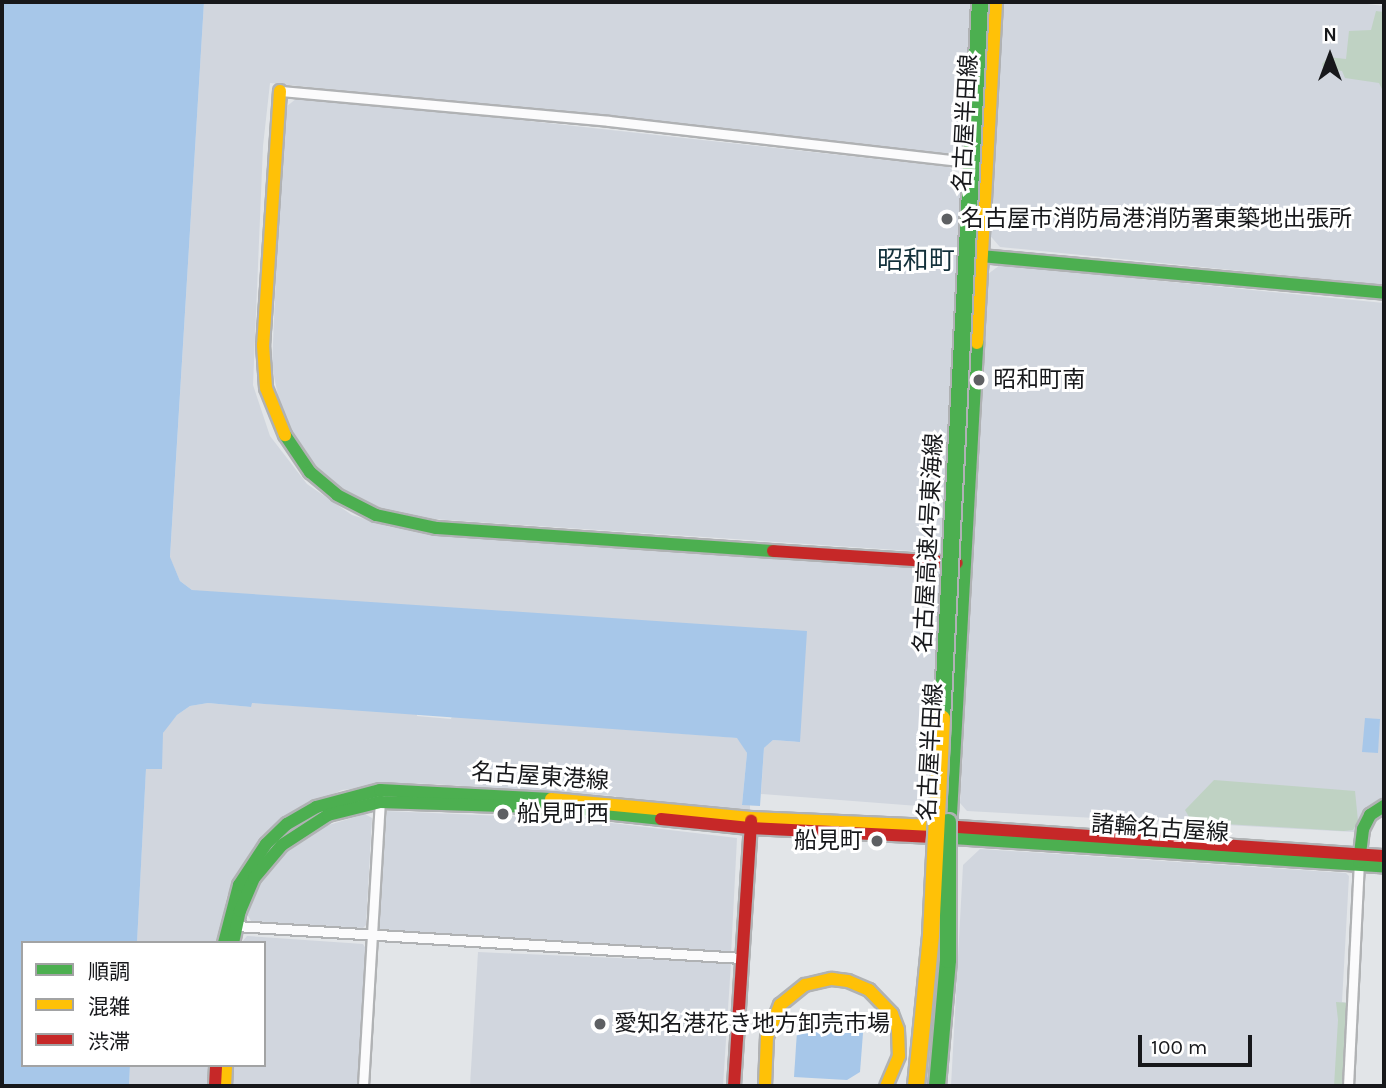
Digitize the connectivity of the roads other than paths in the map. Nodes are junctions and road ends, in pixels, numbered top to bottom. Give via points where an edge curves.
1 (978, 2) edge
2 (990, 2) edge
3 (996, 2) edge
4 (280, 91) joint
5 (966, 162) junction
6 (986, 163) junction
7 (981, 256) junction
8 (1384, 293) edge
9 (946, 562) junction
10 (964, 564) junction
11 (380, 797) junction
12 (1384, 806) edge
13 (751, 823) junction
14 (943, 830) junction
15 (1384, 856) edge
16 (1358, 860) junction
17 (1384, 867) edge
18 (236, 926) junction
19 (931, 935) junction
20 (372, 936) junction
21 (224, 941) edge
22 (233, 941) edge
23 (742, 958) junction
24 (216, 1067) edge
25 (226, 1067) edge
26 (215, 1086) edge
27 (225, 1086) edge
28 (363, 1086) edge
29 (734, 1086) edge
30 (765, 1086) edge
31 (773, 1086) edge
32 (872, 1086) edge
33 (886, 1086) edge
34 (910, 1086) edge
35 (918, 1086) edge
36 (927, 1086) edge
37 (939, 1086) edge
38 (1348, 1086) edge

1 - 5 main road, 名古屋半田線
1 - 19 main road, 名古屋高速4号東海線, bridge
2 - 14 main road, 名古屋高速4号東海線
3 - 6 main road, 名古屋半田線
4 - 5 street via 609,121
4 - 9 main road via 264,369 272,408 288,443 310,472 337,495 376,515 436,528
5 - 6 street
5 - 9 main road, 名古屋半田線
6 - 7 main road, 名古屋半田線
7 - 8 main road
7 - 10 main road, 名古屋半田線
9 - 10 main road
9 - 14 main road, 名古屋半田線
10 - 14 main road, 名古屋半田線
11 - 13 main road, 名古屋東港線
11 - 18 main road, 名古屋東港線 via 328,815 282,845 254,878
11 - 20 street
11 - 21 main road, 名古屋東港線 via 316,807 265,844 239,885
12 - 16 main road via 1370,815 1361,833
13 - 14 main road, 名古屋東港線
13 - 23 main road
14 - 16 main road, 諸輪名古屋線
14 - 35 main road, 名古屋半田線
14 - 36 main road, 名古屋高速4号東海線, bridge via 936,1010
14 - 37 main road, bridge via 948,960
15 - 16 main road, 諸輪名古屋線
16 - 17 main road, 諸輪名古屋線
16 - 38 street
18 - 20 street
18 - 22 main road, 名古屋東港線
19 - 34 main road, bridge
19 - 35 main road, 名古屋高速4号東海線, bridge
20 - 23 street
20 - 28 street
23 - 29 main road
24 - 26 main road
25 - 27 main road
30 - 33 main road via 767,1037 780,1005 805,985 832,979 869,990 892,1014 899,1056
31 - 32 main road via 774,1044 786,1016 808,995 838,989 866,999 888,1031 886,1064

